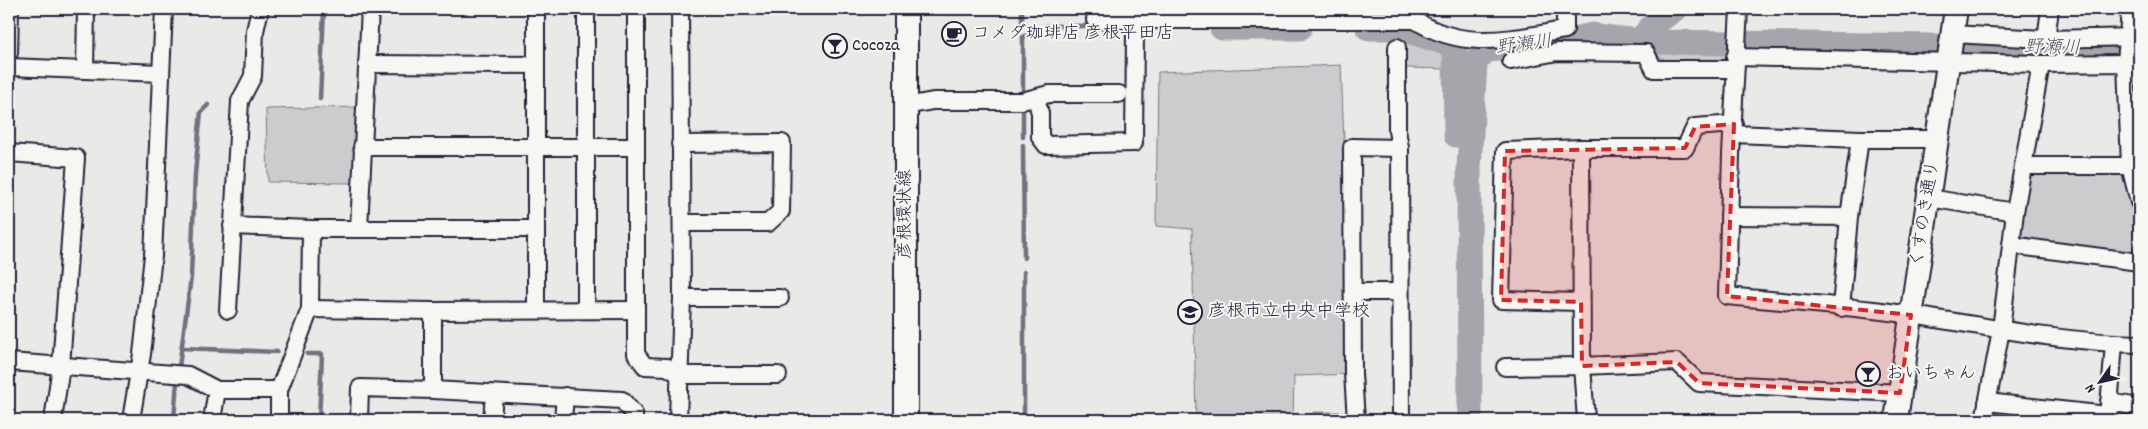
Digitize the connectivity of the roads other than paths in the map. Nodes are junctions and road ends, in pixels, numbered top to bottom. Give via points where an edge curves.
1 (86, 9) edge
2 (164, 9) edge
3 (260, 9) edge
4 (370, 9) edge
5 (536, 9) edge
6 (586, 9) edge
7 (636, 9) edge
8 (680, 9) edge
9 (906, 9) edge
10 (1096, 9) edge
11 (1565, 9) edge
12 (1739, 9) edge
13 (1956, 9) edge
14 (2050, 9) edge
15 (2130, 9) edge
16 (9, 10) edge
17 (1230, 14) edge
18 (1415, 15) edge
19 (1953, 34) junction
20 (1135, 35) dead end
21 (2046, 39) junction
22 (1397, 47) dead end
23 (2131, 50) edge
24 (9, 53) edge
25 (1735, 53) junction
26 (1511, 61) dead end
27 (1949, 61) junction
28 (367, 64) junction
29 (2041, 64) junction
30 (536, 65) junction
31 (9, 67) edge
32 (85, 70) junction
33 (161, 73) junction
34 (1119, 94) dead end
35 (1036, 98) junction
36 (906, 106) junction
37 (1733, 129) junction
38 (1860, 139) junction
39 (1937, 139) junction
40 (680, 144) junction
41 (362, 147) junction
42 (536, 147) junction
43 (586, 147) junction
44 (636, 147) junction
45 (1400, 148) junction
46 (1582, 148) junction
47 (9, 153) edge
48 (2023, 166) junction
49 (2130, 166) junction
50 (1929, 198) junction
51 (2139, 202) edge
52 (2015, 212) junction
53 (1729, 216) junction
54 (1849, 217) junction
55 (682, 223) junction
56 (232, 226) junction
57 (359, 228) junction
58 (311, 229) junction
59 (536, 229) junction
60 (2012, 245) junction
61 (2139, 262) edge
62 (1353, 292) junction
63 (1400, 292) junction
64 (682, 298) junction
65 (780, 298) dead end
66 (1581, 302) junction
67 (1841, 308) junction
68 (310, 309) junction
69 (228, 310) dead end
70 (536, 310) junction
71 (586, 310) junction
72 (636, 310) junction
73 (432, 312) junction
74 (1911, 315) junction
75 (2001, 330) junction
76 (2114, 343) junction
77 (2139, 344) edge
78 (9, 362) edge
79 (61, 366) junction
80 (1582, 366) junction
81 (1505, 367) dead end
82 (139, 371) junction
83 (681, 375) junction
84 (778, 375) dead end
85 (217, 390) junction
86 (279, 390) junction
87 (433, 390) junction
88 (494, 394) junction
89 (1900, 394) junction
90 (565, 396) junction
91 (1987, 402) junction
92 (2139, 407) edge
93 (2108, 412) edge
94 (53, 420) edge
95 (131, 420) edge
96 (212, 420) edge
97 (278, 420) edge
98 (359, 420) edge
99 (492, 420) edge
100 (563, 420) edge
101 (634, 420) edge
102 (678, 420) edge
103 (906, 420) edge
104 (1356, 420) edge
105 (1401, 420) edge
106 (1586, 420) edge
107 (1896, 420) edge
108 (1984, 420) edge

1 - 32 street
2 - 33 street
3 - 56 street via 255,31 253,76 240,101
4 - 28 street
5 - 30 street
6 - 43 street
7 - 44 street
8 - 40 street
9 - 36 street, 彦根環状線
10 - 17 street via 1096,20
11 - 18 street via 1565,30 1497,40 1466,41 1425,27
12 - 25 street
13 - 19 street, くすのき通り
14 - 21 street
15 - 23 street
16 - 24 street
17 - 18 street via 1350,22
19 - 21 street
19 - 27 street, くすのき通り
20 - 35 street via 1134,143 1046,145 1040,138
21 - 23 street
22 - 45 street
23 - 29 street
23 - 49 street
25 - 26 street via 1654,69 1646,53 1557,52
25 - 27 street
25 - 37 street
27 - 29 street
27 - 39 street, くすのき通り
28 - 30 street
28 - 41 street
29 - 48 street
30 - 42 street
31 - 32 street
32 - 33 street
33 - 82 street via 153,256
34 - 35 street via 1049,94
35 - 36 street via 1022,101 934,101
36 - 103 street, 彦根環状線
37 - 38 street
37 - 46 street via 1696,127 1685,148
37 - 53 street
38 - 39 street
38 - 54 street
39 - 50 street, くすのき通り
40 - 55 street
40 - 55 street via 782,143 781,211 768,223
41 - 42 street
41 - 57 street
42 - 43 street
42 - 59 street
43 - 44 street
43 - 71 street
44 - 72 street
45 - 62 street via 1352,147
45 - 63 street
46 - 66 street
46 - 66 street via 1505,151 1502,300
47 - 79 street via 76,158
48 - 49 street
48 - 52 street
49 - 51 street
50 - 52 street
50 - 74 street, くすのき通り
52 - 60 street
53 - 54 street
53 - 67 street via 1727,296
54 - 67 street
55 - 64 street
56 - 58 street
56 - 69 street
57 - 58 street
57 - 59 street
58 - 68 street
59 - 70 street
60 - 61 street
60 - 75 street
62 - 63 street
62 - 104 street
63 - 105 street
64 - 65 street
64 - 83 street
66 - 80 street
67 - 74 street
68 - 73 street
68 - 86 street
70 - 71 street
70 - 73 street
71 - 72 street
72 - 83 street via 636,354 645,366 667,367
73 - 87 street
74 - 75 street
74 - 89 street, くすのき通り
75 - 76 street
75 - 91 street
76 - 77 street
76 - 93 street
78 - 79 street
79 - 82 street
79 - 94 street
80 - 81 street
80 - 89 street via 1677,362 1699,383
80 - 106 street
82 - 85 street via 188,375
82 - 95 street
83 - 84 street
83 - 102 street
85 - 86 street
85 - 96 street
86 - 97 street
87 - 88 street
87 - 98 street via 360,388
88 - 90 street
88 - 99 street
89 - 107 street, くすのき通り
90 - 100 street
90 - 101 street via 622,400 634,414
91 - 93 street
91 - 108 street
92 - 93 street

